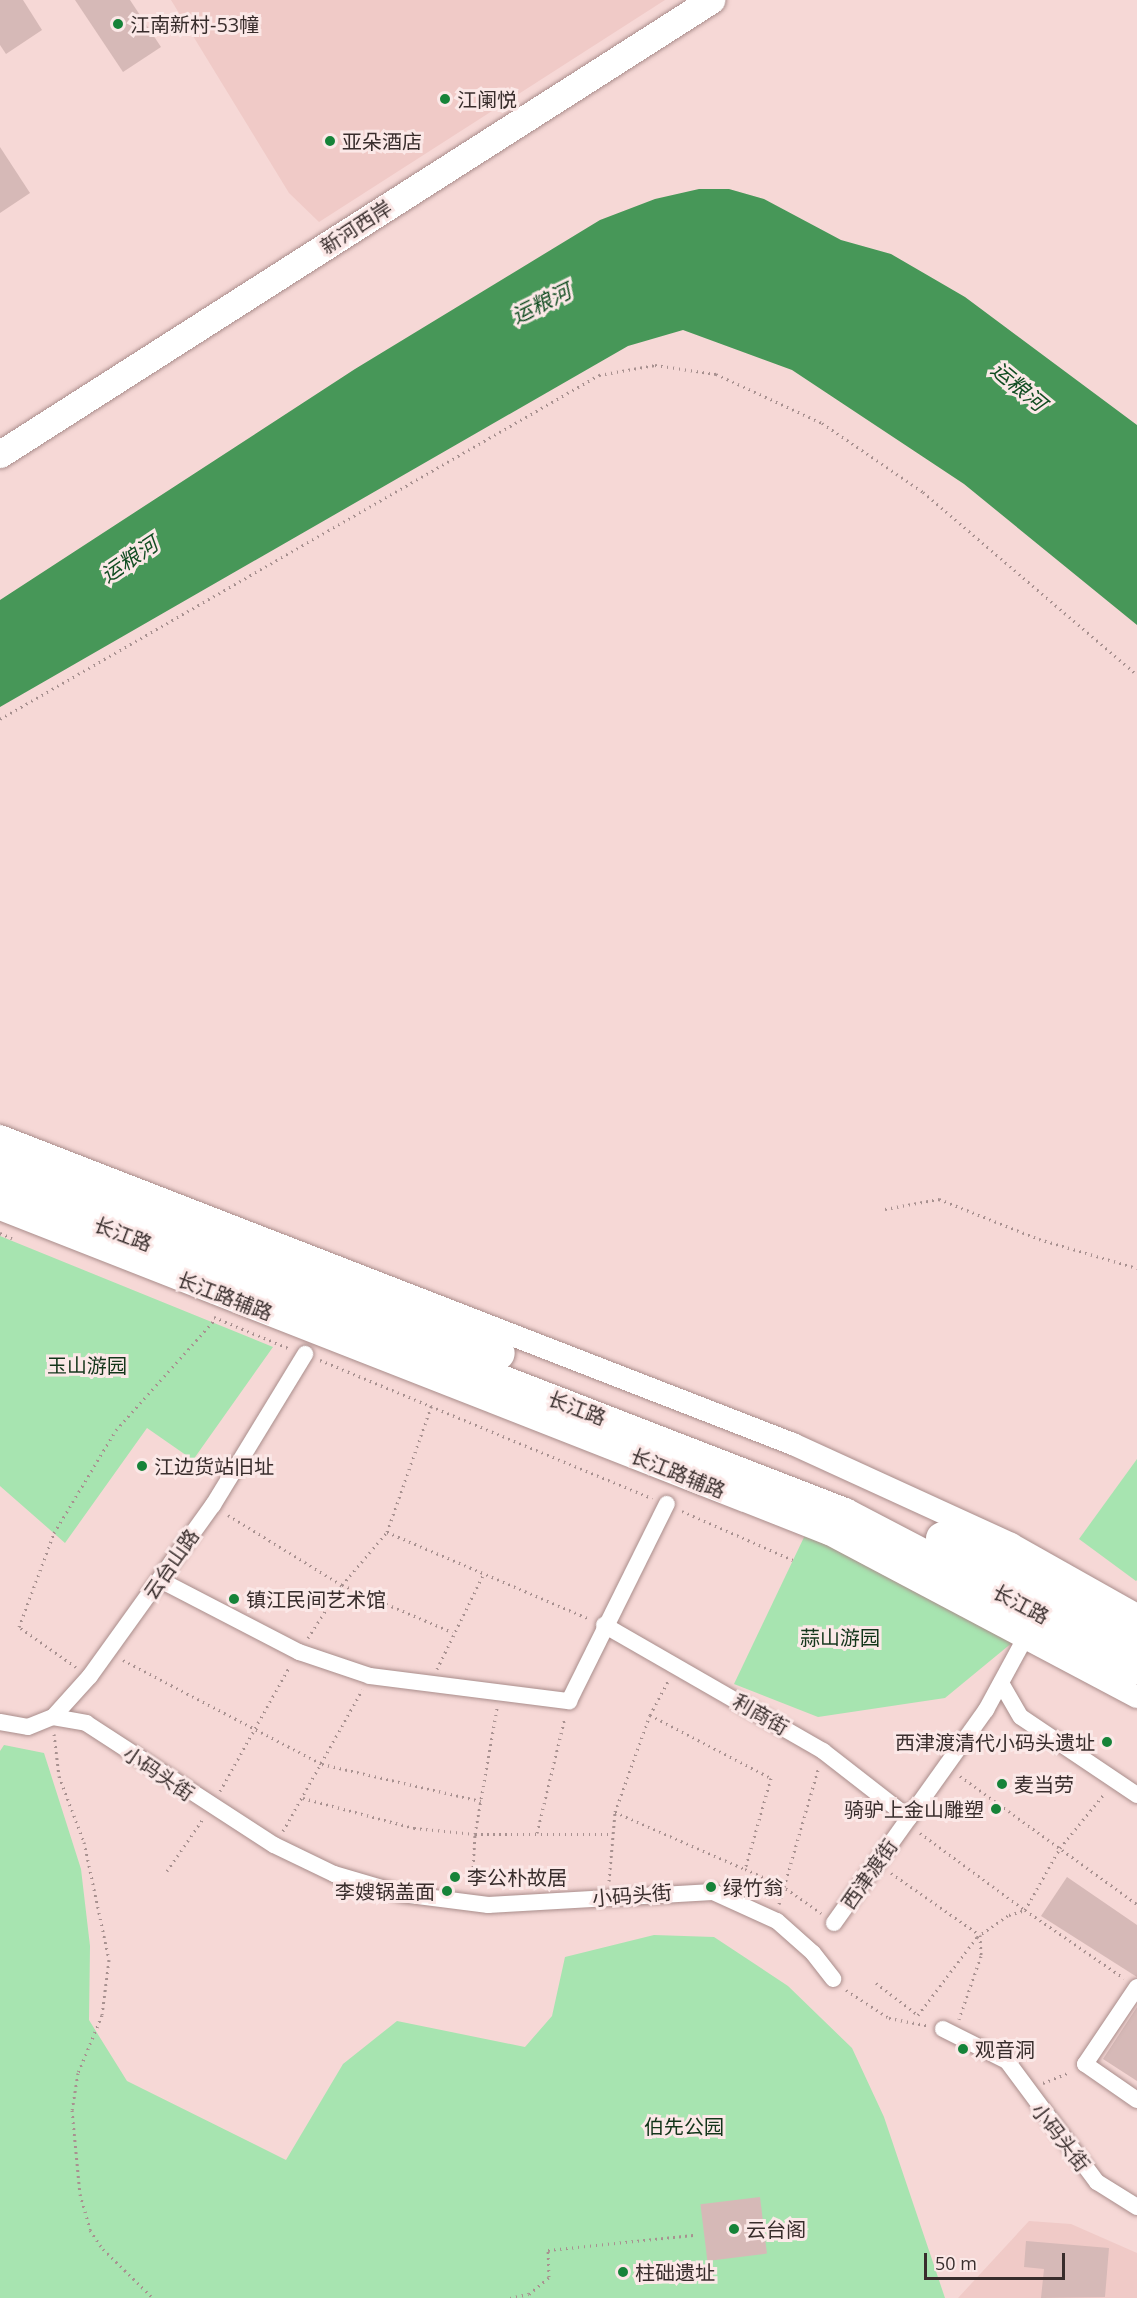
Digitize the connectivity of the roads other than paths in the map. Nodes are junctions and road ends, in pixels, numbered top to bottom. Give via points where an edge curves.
1 (711, 0) edge
2 (0, 454) edge
3 (0, 1136) edge
4 (0, 1162) edge
5 (0, 1187) edge
6 (0, 1209) edge
7 (305, 1354) road end
8 (667, 1504) road end
9 (160, 1580) junction
10 (1137, 1615) edge
11 (1032, 1624) junction
12 (604, 1625) junction
13 (1137, 1639) edge
14 (1137, 1667) edge
15 (1001, 1683) junction
16 (1137, 1697) edge
17 (53, 1717) junction
18 (0, 1722) edge
19 (1137, 1795) edge
20 (909, 1818) junction
21 (834, 1923) road end
22 (833, 1979) road end
23 (1137, 1987) edge
24 (950, 2033) road end
25 (1137, 2100) edge
26 (1137, 2207) edge

1 - 2 street, 新河西岸
3 - 10 street via 793,1444 1011,1544
4 - 13 main road, 长江路 via 311,1279 787,1470 1027,1578
5 - 11 main road, 长江路 via 802,1497
6 - 11 street, 长江路辅路 via 829,1534
7 - 9 street, 云台山路 via 213,1505
8 - 12 street
9 - 12 street via 299,1652 370,1676 429,1687 569,1701
9 - 17 street, 云台山路 via 90,1676
11 - 14 main road, 长江路
11 - 15 street, 西津渡街
11 - 16 street, 长江路辅路
12 - 20 street, 利商街 via 824,1751
15 - 19 street via 1021,1717
15 - 20 street, 西津渡街
17 - 18 street, 云台山路 via 28,1727
17 - 22 street, 小码头街 via 86,1723 274,1845 334,1874 402,1894 471,1902 713,1892 777,1921 813,1953
20 - 21 street, 西津渡街
23 - 25 street via 1085,2064
24 - 26 street, 小码头街 via 1007,2061 1097,2182

